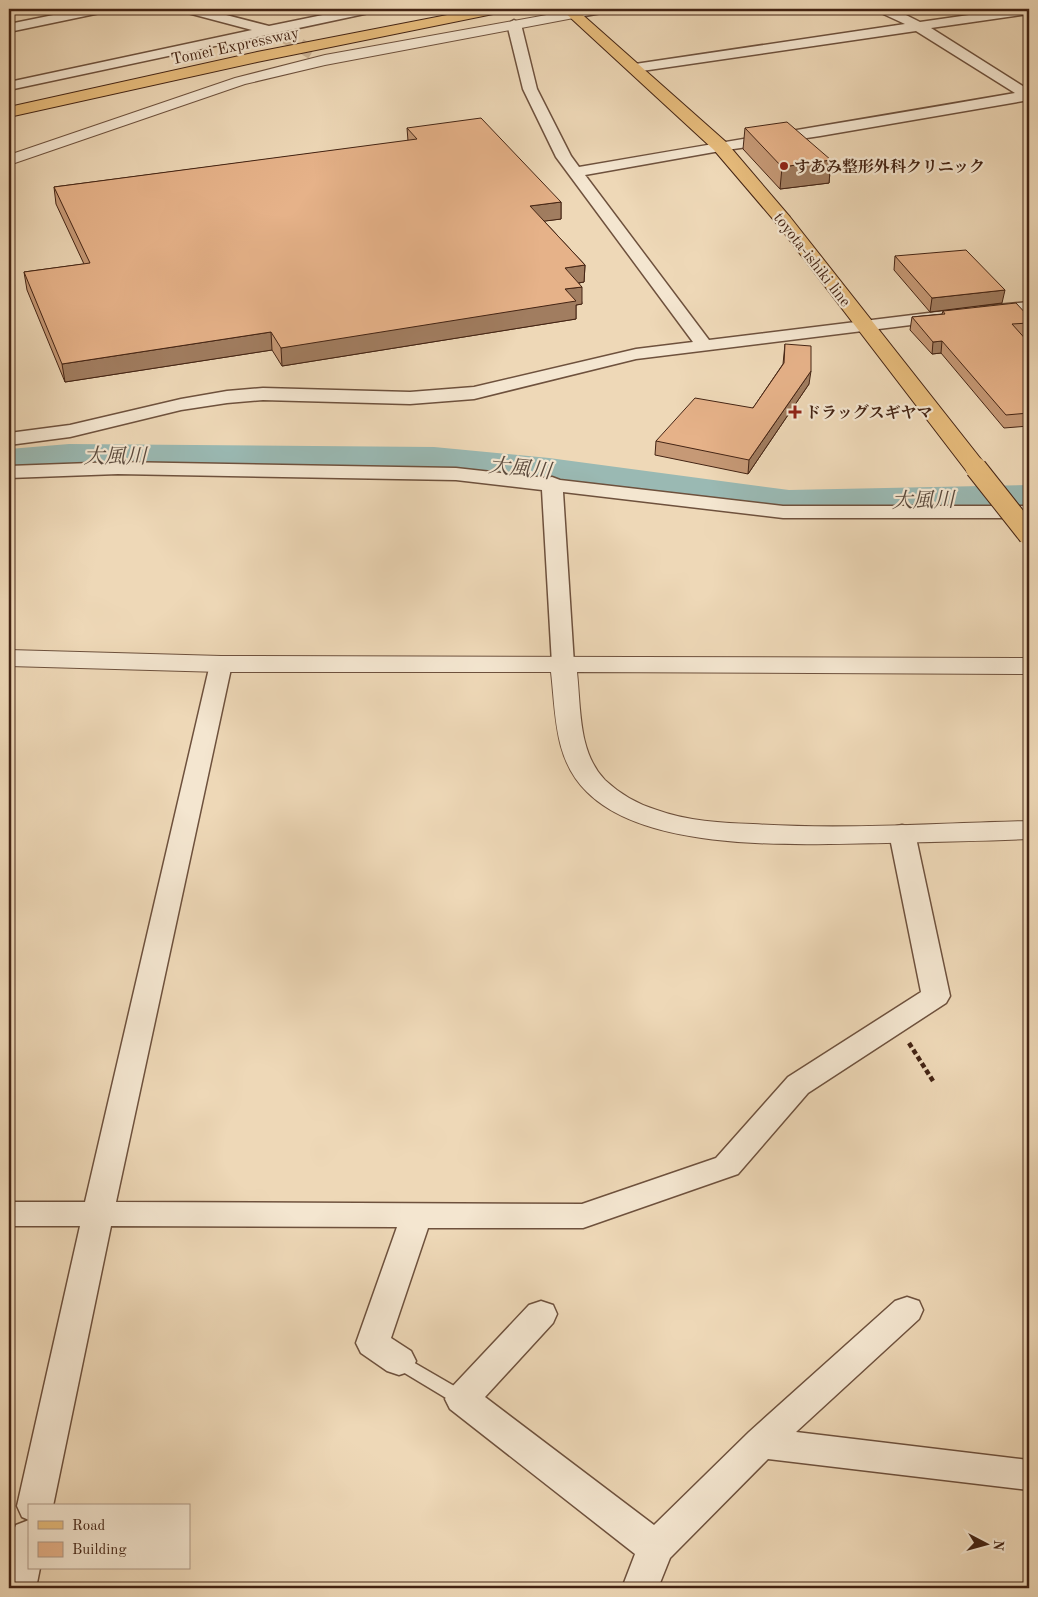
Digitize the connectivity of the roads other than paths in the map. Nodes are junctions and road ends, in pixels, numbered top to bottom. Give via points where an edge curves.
1 (100, 9) edge
2 (189, 9) edge
3 (369, 9) edge
4 (448, 9) edge
5 (498, 9) edge
6 (602, 9) edge
7 (884, 9) edge
8 (1029, 10) edge
9 (571, 11) edge
10 (514, 24) junction
11 (918, 26) junction
12 (9, 28) edge
13 (275, 32) junction
14 (635, 68) junction
15 (9, 86) edge
16 (1029, 95) edge
17 (9, 101) edge
18 (9, 112) edge
19 (720, 146) junction
20 (9, 160) edge
21 (576, 172) junction
22 (1029, 307) edge
23 (864, 325) junction
24 (705, 346) junction
25 (9, 439) edge
26 (9, 472) edge
27 (552, 483) junction
28 (1029, 512) edge
29 (1029, 535) edge
30 (9, 658) edge
31 (221, 664) junction
32 (564, 664) junction
33 (1029, 666) edge
34 (1029, 830) edge
35 (902, 833) junction
36 (9, 1214) edge
37 (98, 1215) junction
38 (417, 1215) junction
39 (907, 1310) dead end
40 (541, 1314) dead end
41 (399, 1362) joint
42 (462, 1399) junction
43 (761, 1443) junction
44 (1029, 1475) edge
45 (35, 1504) edge
46 (28, 1541) edge
47 (656, 1548) junction
48 (18, 1588) edge
49 (640, 1588) edge

1 - 12 street
2 - 13 street
3 - 13 street
4 - 17 main road, Tomei Expressway
5 - 18 main road, Tomei Expressway via 248,59
6 - 9 street
7 - 11 street
8 - 11 street
9 - 10 street
9 - 14 main road, toyota-ishiki line
10 - 20 street via 322,58 240,81
10 - 21 street via 530,89 564,157
11 - 14 street
11 - 16 street
13 - 15 street
14 - 19 main road, toyota-ishiki line
16 - 19 street
19 - 21 street
19 - 23 main road, toyota-ishiki line via 784,221
21 - 24 street
22 - 23 street
23 - 24 street
23 - 29 main road, toyota-ishiki line, bridge
24 - 25 street via 636,354 474,393 410,398 239,396 171,406 62,433
26 - 27 street via 118,468 317,471 456,474
27 - 28 street via 783,512
27 - 32 street
30 - 31 street
31 - 32 street
31 - 37 street
32 - 33 street
32 - 35 street via 574,748 596,787 625,809 650,818 725,831 795,835
34 - 35 street
35 - 38 street via 936,996 798,1085 727,1166 583,1216
36 - 37 street
37 - 38 street
37 - 45 street
38 - 41 street via 373,1344
39 - 43 street
40 - 42 street
41 - 42 lane
42 - 47 street
43 - 44 street
43 - 47 street
46 - 48 street
47 - 49 street

